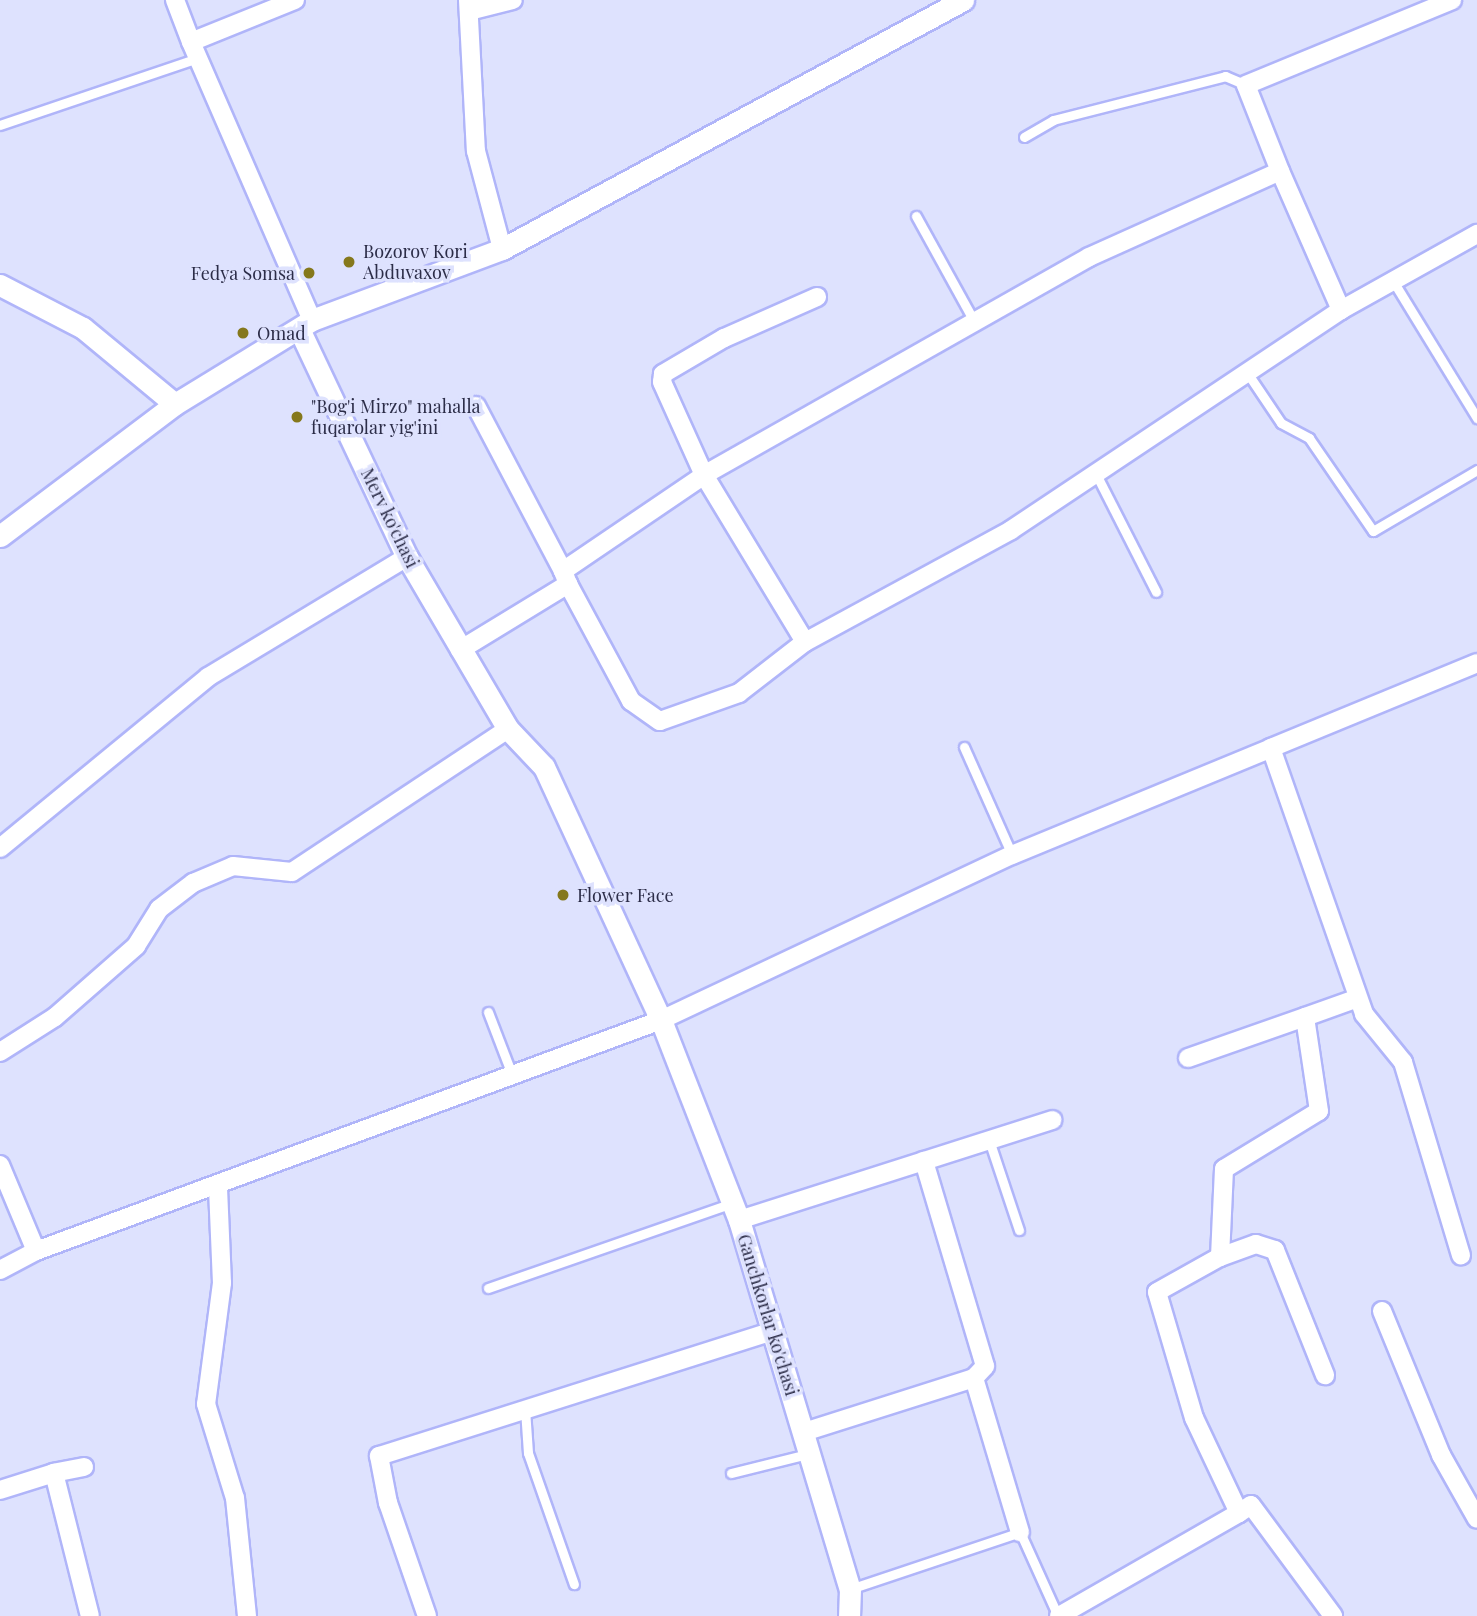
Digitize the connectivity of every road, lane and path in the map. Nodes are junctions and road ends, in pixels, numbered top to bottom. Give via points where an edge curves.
1 (175, 0) edge
2 (295, 0) edge
3 (513, 0) edge
4 (963, 0) edge
5 (1441, 3) edge
6 (469, 6) edge
7 (195, 50) junction
8 (1246, 85) junction
9 (0, 125) edge
10 (1024, 137) dead end
11 (1280, 171) junction
12 (916, 216) dead end
13 (1477, 234) edge
14 (502, 249) junction
15 (1393, 281) junction
16 (0, 285) edge
17 (817, 297) dead end
18 (1341, 310) junction
19 (974, 321) junction
20 (306, 325) junction
21 (1248, 374) junction
22 (175, 404) junction
23 (476, 406) dead end
24 (1477, 418) edge
25 (1477, 470) edge
26 (704, 475) junction
27 (1097, 476) junction
28 (0, 536) edge
29 (407, 557) junction
30 (566, 578) junction
31 (1156, 592) dead end
32 (805, 642) junction
33 (460, 650) junction
34 (1477, 663) edge
35 (508, 729) junction
36 (964, 747) dead end
37 (1271, 748) junction
38 (0, 848) edge
39 (1013, 855) junction
40 (1358, 998) junction
41 (488, 1012) dead end
42 (1305, 1017) junction
43 (661, 1020) junction
44 (0, 1052) edge
45 (1188, 1058) dead end
46 (513, 1077) junction
47 (1052, 1120) dead end
48 (989, 1140) junction
49 (924, 1161) junction
50 (0, 1165) edge
51 (218, 1188) junction
52 (735, 1212) junction
53 (1019, 1230) dead end
54 (36, 1251) junction
55 (1461, 1255) dead end
56 (1220, 1257) junction
57 (0, 1270) edge
58 (488, 1288) dead end
59 (1382, 1311) dead end
60 (771, 1332) junction
61 (1325, 1374) dead end
62 (974, 1378) junction
63 (525, 1408) junction
64 (804, 1432) junction
65 (810, 1454) junction
66 (84, 1467) dead end
67 (54, 1473) junction
68 (731, 1473) dead end
69 (0, 1490) edge
70 (1239, 1513) junction
71 (1477, 1519) edge
72 (1020, 1532) junction
73 (574, 1584) dead end
74 (850, 1589) junction
75 (847, 1614) edge
76 (90, 1616) edge
77 (247, 1616) edge
78 (427, 1616) edge
79 (1059, 1616) edge
80 (1333, 1616) edge

1 - 7 street
2 - 7 street
3 - 6 street
4 - 14 street
5 - 8 street
6 - 14 street via 476,151
7 - 9 lane
7 - 20 street
8 - 10 lane via 1225,76 1053,120
8 - 11 street
11 - 18 street
11 - 19 street via 1089,257
12 - 19 lane
13 - 15 street
14 - 20 street
15 - 18 street
15 - 24 lane
16 - 22 street via 83,328
17 - 26 street via 724,338 663,374 663,392
18 - 21 street
19 - 26 street
20 - 22 street
20 - 29 street, Merv ko'chasi
21 - 25 lane via 1281,423 1309,438 1373,531
21 - 27 street
22 - 28 street
23 - 30 street
26 - 30 street
26 - 32 street
27 - 31 lane
27 - 32 street
29 - 33 street, Merv ko'chasi
29 - 38 street via 208,677
30 - 32 street via 631,701 660,721 739,693
30 - 33 street
33 - 35 street, Merv ko'chasi
34 - 37 street
35 - 43 street, Merv ko'chasi via 544,767
35 - 44 street via 292,872 233,866 192,883 159,909 136,946 54,1017
36 - 39 lane
37 - 39 street
37 - 40 street
39 - 43 street
40 - 42 street
40 - 55 street via 1403,1062
41 - 46 lane
42 - 45 street
42 - 56 street via 1322,1103 1224,1169
43 - 46 street
43 - 52 street, Ganchkorlar ko'chasi
46 - 51 street
47 - 48 street
48 - 49 street
48 - 53 lane
49 - 52 street
49 - 62 street via 983,1357 985,1366
50 - 54 street
51 - 54 street
51 - 77 street via 222,1283 206,1405 235,1498
52 - 58 lane
52 - 60 street, Ganchkorlar ko'chasi
54 - 57 street
56 - 61 street via 1255,1244 1275,1250
56 - 70 street via 1162,1287 1156,1299 1194,1418
59 - 71 street via 1441,1454
60 - 63 street
60 - 64 street, Ganchkorlar ko'chasi
62 - 64 street
62 - 72 street
63 - 73 lane via 528,1452
63 - 78 street via 379,1456
64 - 65 street, Ganchkorlar ko'chasi
65 - 68 lane
65 - 74 street, Ganchkorlar ko'chasi
66 - 67 street
67 - 69 street
67 - 76 street
70 - 79 street
70 - 80 street via 1251,1505
72 - 74 lane
72 - 79 lane
74 - 75 street, Ganchkorlar ko'chasi

